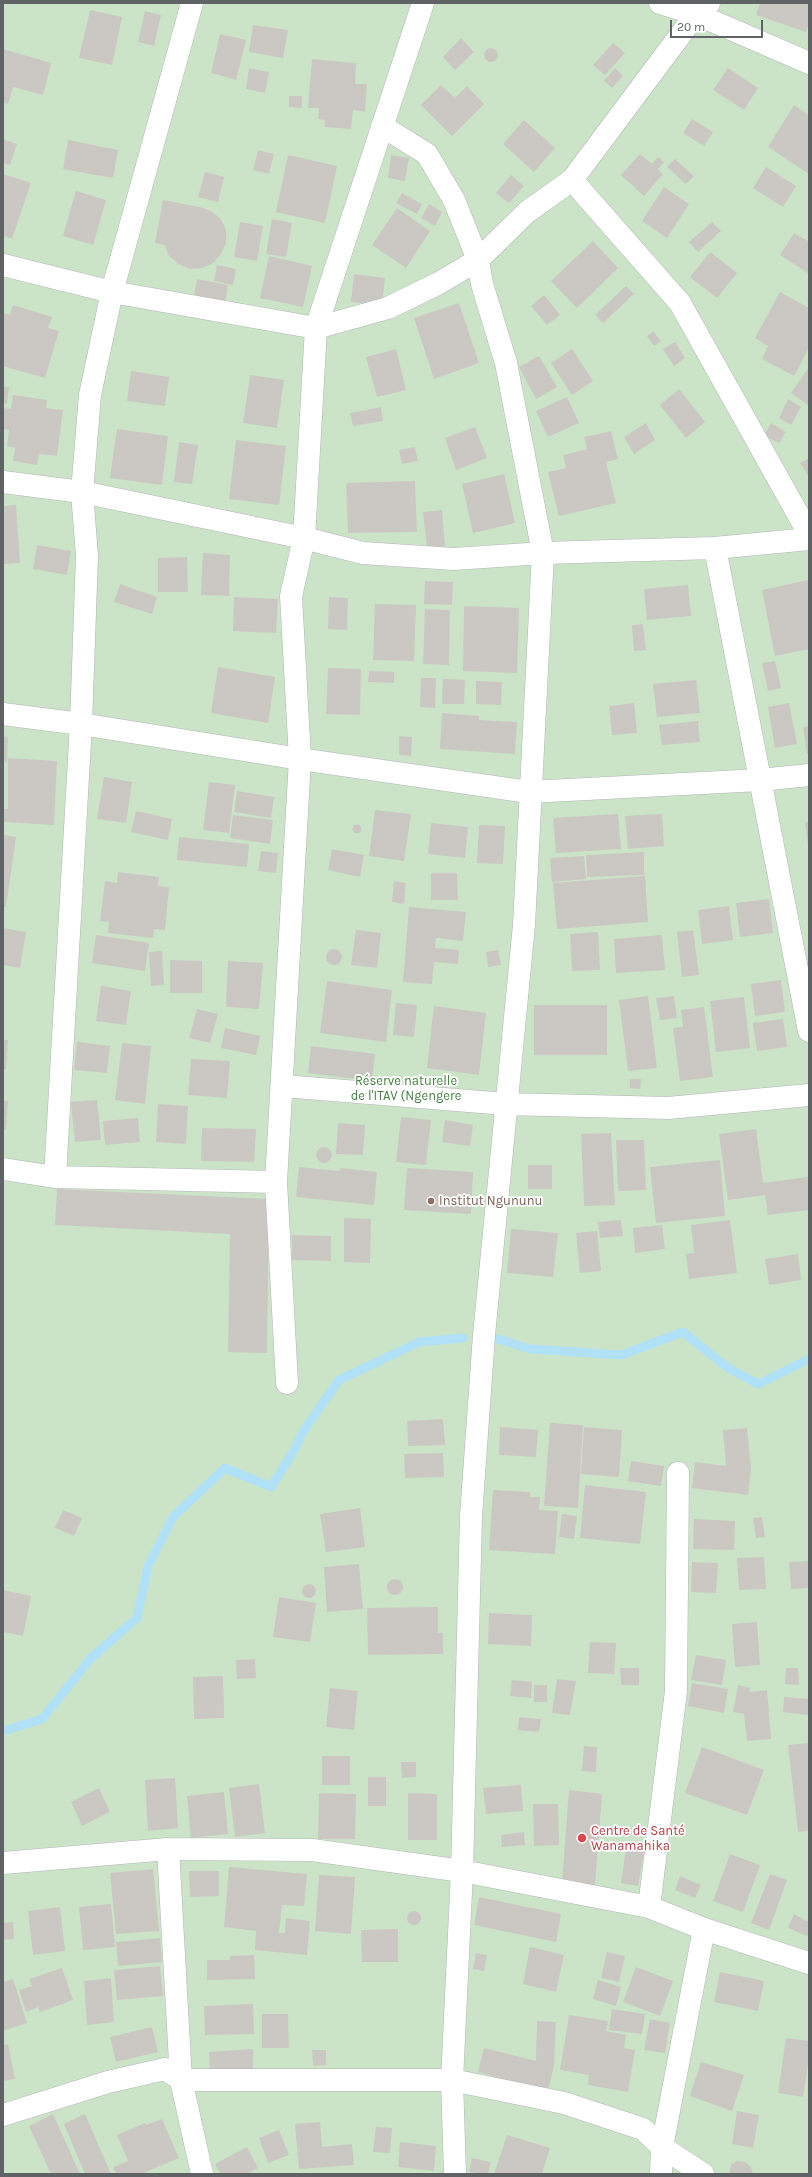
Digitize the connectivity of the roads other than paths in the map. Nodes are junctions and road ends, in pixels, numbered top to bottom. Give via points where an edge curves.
1 (192, 3) edge
2 (420, 3) edge
3 (660, 3) edge
4 (703, 9) edge
5 (809, 63) edge
6 (382, 126) junction
7 (572, 180) junction
8 (478, 260) junction
9 (3, 265) edge
10 (112, 292) junction
11 (316, 328) junction
12 (3, 482) edge
13 (82, 492) junction
14 (809, 534) edge
15 (304, 538) junction
16 (809, 538) edge
17 (715, 548) junction
18 (543, 553) junction
19 (3, 714) edge
20 (81, 724) junction
21 (300, 759) junction
22 (809, 775) edge
23 (760, 780) junction
24 (529, 792) junction
25 (809, 1031) edge
26 (283, 1086) junction
27 (809, 1095) edge
28 (506, 1104) junction
29 (3, 1168) edge
30 (54, 1177) junction
31 (276, 1182) junction
32 (287, 1383) dead end
33 (678, 1473) dead end
34 (168, 1850) junction
35 (3, 1864) edge
36 (462, 1871) junction
37 (649, 1907) junction
38 (704, 1929) junction
39 (809, 1963) edge
40 (181, 2080) junction
41 (452, 2080) junction
42 (3, 2115) edge
43 (662, 2147) junction
44 (202, 2174) edge
45 (455, 2174) edge
46 (662, 2174) edge
47 (703, 2174) edge

1 - 10 street
2 - 6 street
3 - 4 street
4 - 5 street
4 - 7 street
6 - 8 street via 427,154 454,200
6 - 11 street
7 - 8 street via 527,212
7 - 14 street via 680,303
8 - 11 street via 388,308
8 - 18 street via 482,284 506,363
9 - 10 street
10 - 11 street
10 - 13 street via 90,395
11 - 15 street
12 - 13 street
13 - 15 street
13 - 20 street via 87,556
15 - 18 street via 363,553 454,559
15 - 21 street via 291,596
16 - 17 street
17 - 18 street
17 - 23 street
18 - 24 street
19 - 20 street
20 - 21 street
20 - 30 street
21 - 24 street
21 - 26 street
22 - 23 street
23 - 24 street
23 - 25 street
24 - 28 street via 524,925
26 - 28 street
26 - 31 street
27 - 28 street via 668,1108
28 - 36 street via 484,1335 471,1516
29 - 30 street
30 - 31 street
31 - 32 street
33 - 37 street via 676,1691
34 - 35 street
34 - 36 street via 312,1850
34 - 40 street
36 - 37 street
36 - 41 street
37 - 38 street
38 - 39 street
38 - 43 street
40 - 41 street
40 - 42 street via 165,2069 108,2082
40 - 44 street
41 - 43 street via 564,2103 643,2129
41 - 45 street
43 - 46 street
43 - 47 street

